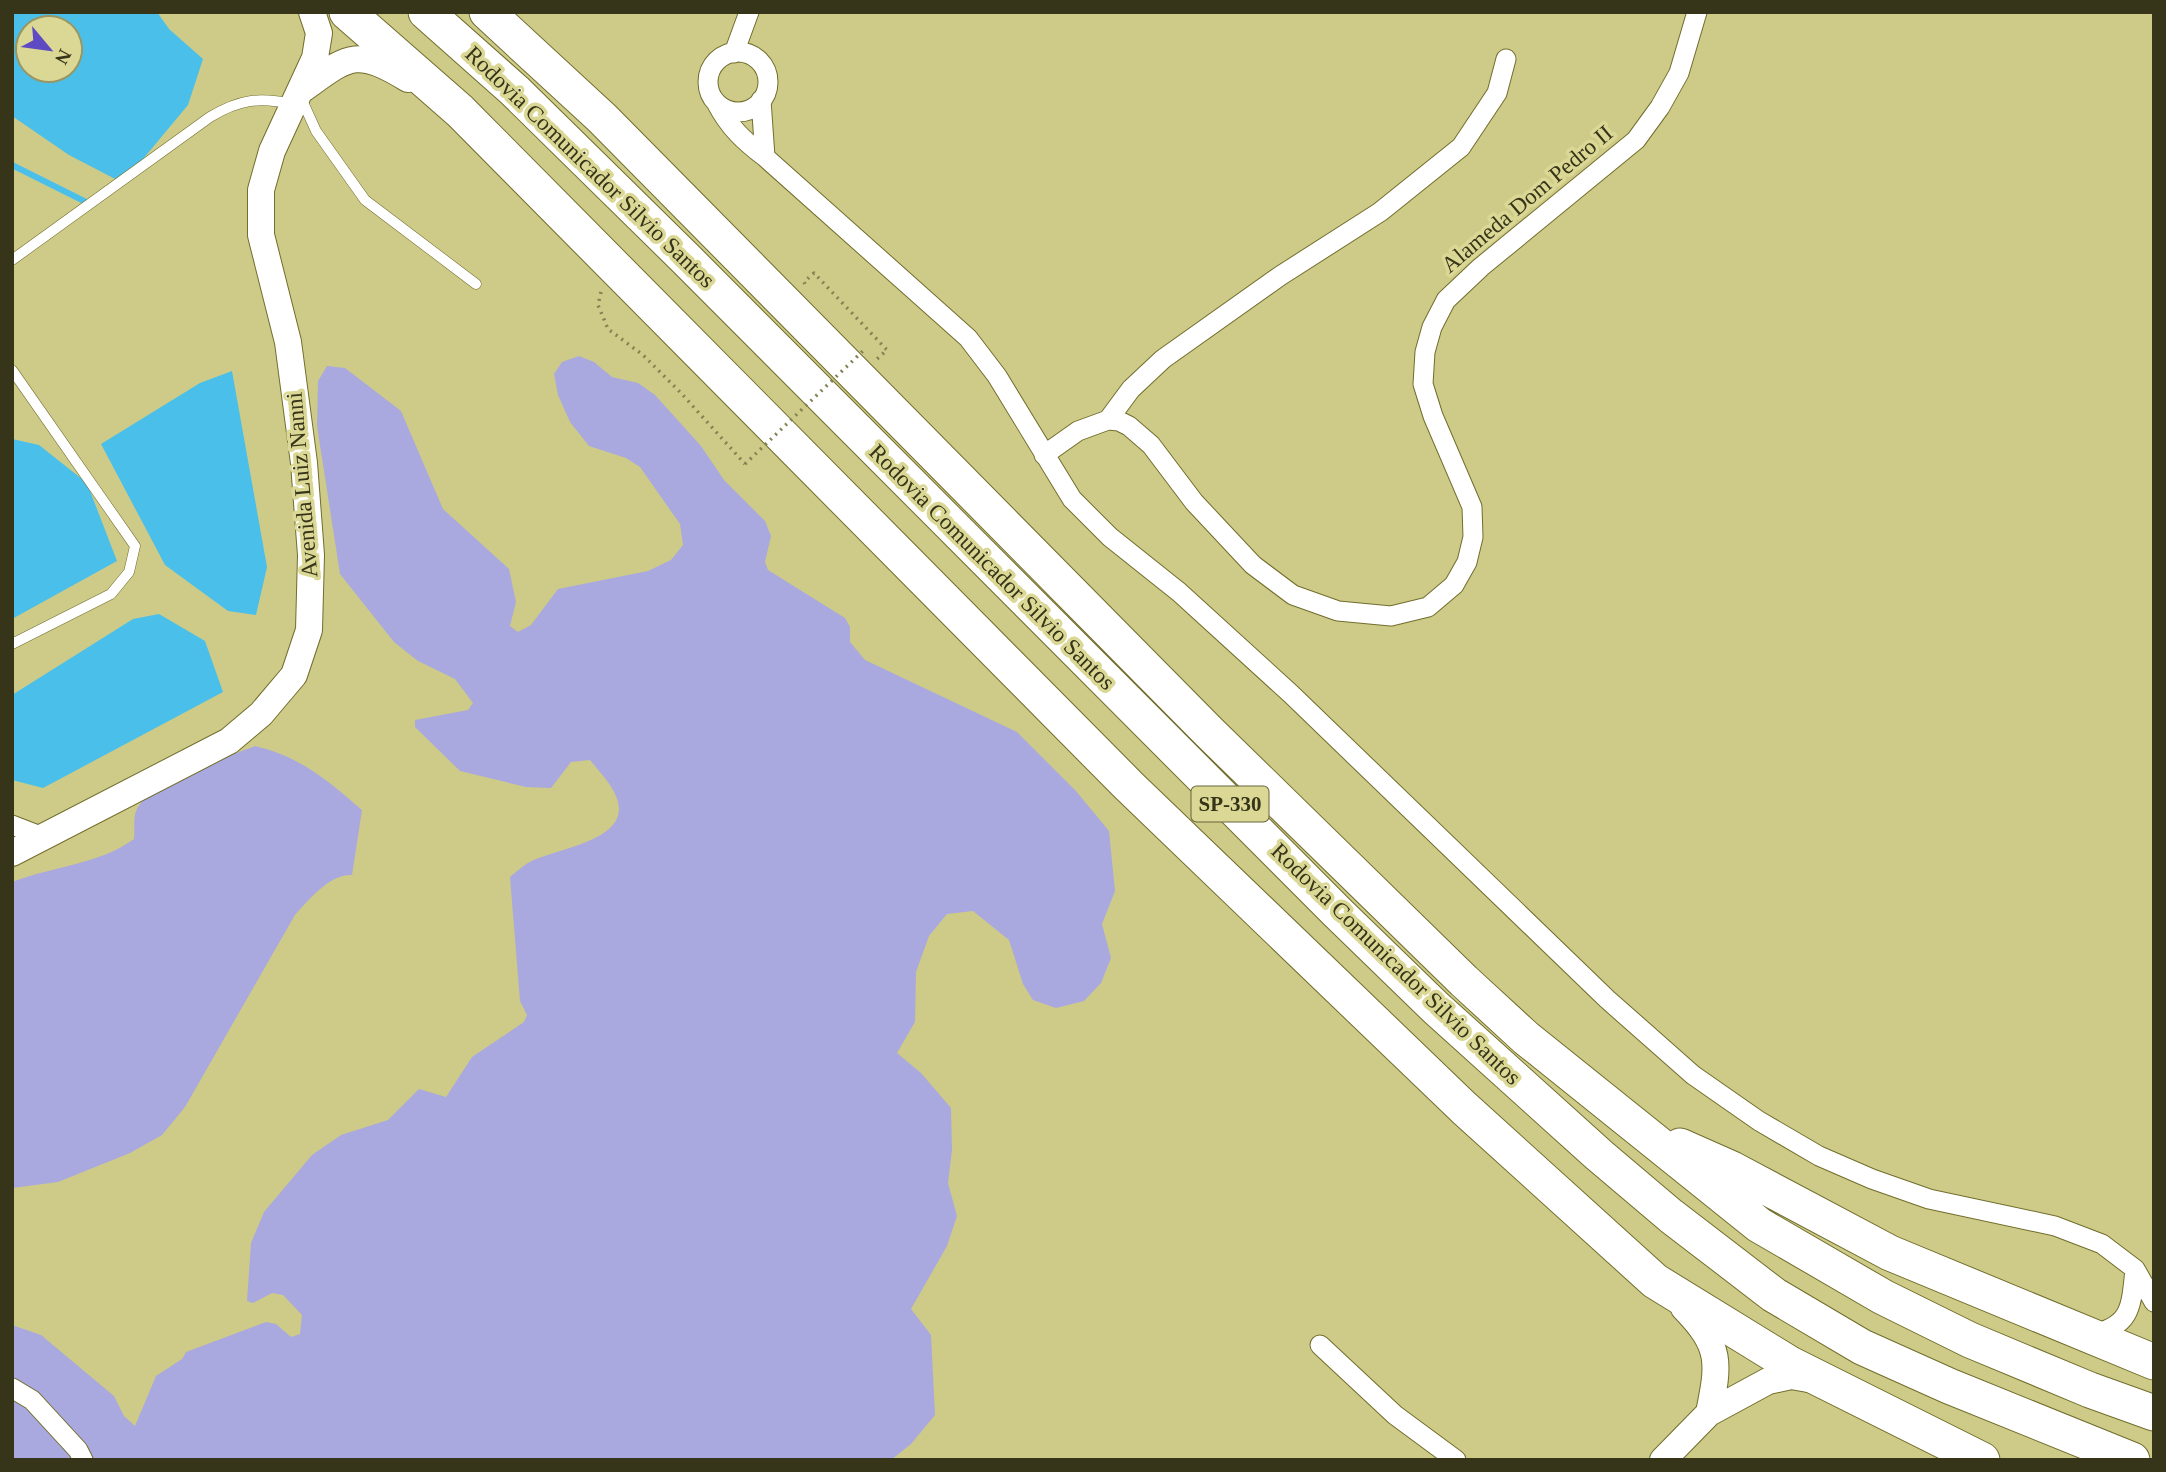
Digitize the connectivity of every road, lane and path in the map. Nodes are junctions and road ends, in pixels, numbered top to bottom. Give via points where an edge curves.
1 (312, 12) edge
2 (347, 12) edge
3 (426, 12) edge
4 (487, 12) edge
5 (749, 12) edge
6 (1697, 12) edge
7 (734, 52) junction
8 (1506, 59) dead end
9 (296, 98) junction
10 (761, 100) junction
11 (717, 104) junction
12 (460, 111) junction
13 (765, 157) junction
14 (12, 260) edge
15 (610, 262) junction
16 (476, 284) dead end
17 (812, 292) dead end
18 (861, 363) junction
19 (12, 370) edge
20 (1108, 421) junction
21 (1044, 455) junction
22 (12, 644) edge
23 (12, 825) edge
24 (43, 837) junction
25 (12, 853) edge
26 (1595, 1094) junction
27 (2135, 1269) junction
28 (1655, 1281) junction
29 (2154, 1302) edge
30 (2086, 1336) junction
31 (1320, 1345) dead end
32 (2154, 1363) edge
33 (12, 1388) edge
34 (1863, 1401) junction
35 (1709, 1413) junction
36 (2154, 1413) edge
37 (83, 1460) edge
38 (1456, 1460) edge
39 (1662, 1460) edge
40 (1982, 1460) edge
41 (2132, 1460) edge

1 - 9 street, Avenida Luiz Nanni via 319,33 315,58
2 - 12 highway
3 - 41 highway, Rodovia Comunicador Silvio Santos / SP-330 via 686,259 1436,1008 1619,1172 1774,1295 1862,1347
4 - 18 highway, Rodovia Comunicador Silvio Santos / SP-330
5 - 7 street
6 - 20 street, Alameda Dom Pedro II via 1679,73 1636,140 1481,267 1446,300 1432,327 1423,384 1472,508 1474,537 1454,584 1427,607 1391,615 1338,611 1293,595 1253,565 1194,502 1151,445 1129,425
7 - 10 street via 752,56 765,70 766,90
7 - 11 street via 717,61 708,77
8 - 20 street via 1497,93 1461,147 1380,212 1163,359 1131,388
9 - 12 street via 349,59 365,57
9 - 14 lane via 230,105
9 - 16 lane via 365,200
9 - 24 street, Avenida Luiz Nanni via 272,151 261,190 261,235 288,342 311,555 309,630 294,675 261,715 229,741
10 - 11 street via 745,111 734,112
10 - 13 street
11 - 13 street via 736,134
12 - 15 highway
13 - 21 street via 968,338 997,376
15 - 18 path, bridge via 598,305 608,329 643,355 745,464
15 - 28 highway via 1129,786 1464,1108
17 - 18 path via 804,282 814,273 887,350
18 - 26 highway, Rodovia Comunicador Silvio Santos / SP-330 via 1190,712 1464,981
19 - 22 lane via 135,547 129,572 111,594
20 - 21 street via 1078,430
21 - 27 street via 1072,499 1110,537 1179,592 1291,694 1607,999 1693,1075 1759,1121 1829,1161 1929,1199 2081,1234
23 - 24 street
24 - 25 street, Avenida Luiz Nanni
26 - 30 highway via 1682,1147 1890,1253
26 - 36 highway, Rodovia Comunicador Silvio Santos / SP-330 via 1759,1225 1883,1297 1970,1340
27 - 29 street
27 - 30 street via 2132,1304 2124,1318 2115,1328
28 - 34 highway via 1790,1364
28 - 35 street via 1705,1331 1715,1353 1717,1371
30 - 32 highway
31 - 38 street via 1395,1415
33 - 37 street via 32,1400
34 - 35 street via 1814,1380 1791,1376 1768,1381
34 - 40 highway
35 - 39 street

